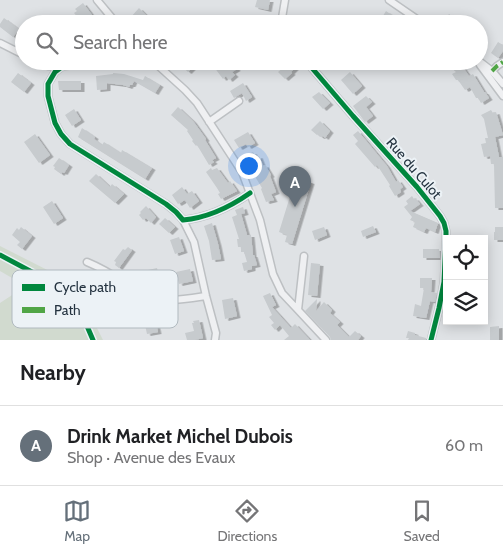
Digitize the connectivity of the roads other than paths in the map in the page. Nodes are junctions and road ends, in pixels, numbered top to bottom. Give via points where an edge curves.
1 (97, 0) edge
2 (285, 0) edge
3 (389, 0) edge
4 (110, 15) edge
5 (282, 15) edge
6 (411, 15) edge
7 (0, 43) edge
8 (15, 50) edge
9 (503, 62) edge
10 (488, 68) edge
11 (58, 70) edge
12 (163, 70) edge
13 (314, 70) edge
14 (484, 70) edge
15 (492, 71) junction
16 (503, 84) edge
17 (503, 97) edge
18 (238, 101) dead end
19 (209, 122) junction
20 (250, 194) junction
21 (183, 220) junction
22 (304, 256) dead end
23 (87, 262) dead end
24 (103, 270) edge
25 (206, 296) junction
26 (178, 300) edge
27 (298, 310) junction
28 (215, 340) edge
29 (326, 340) edge
30 (431, 340) edge

1 - 4 street
2 - 5 street
3 - 6 street
7 - 8 street
9 - 15 street
10 - 15 street
11 - 21 street via 48,84 48,96 61,134 70,144 166,204
12 - 19 street via 197,103
13 - 30 street, Rue du Culot via 417,186 444,223 444,282
14 - 17 street
15 - 16 street
18 - 19 street
19 - 20 street via 242,172
20 - 21 street via 223,208
20 - 27 street via 273,274 282,293
21 - 25 street via 194,242
22 - 27 street
23 - 24 street
25 - 26 street
25 - 28 street
27 - 29 street

